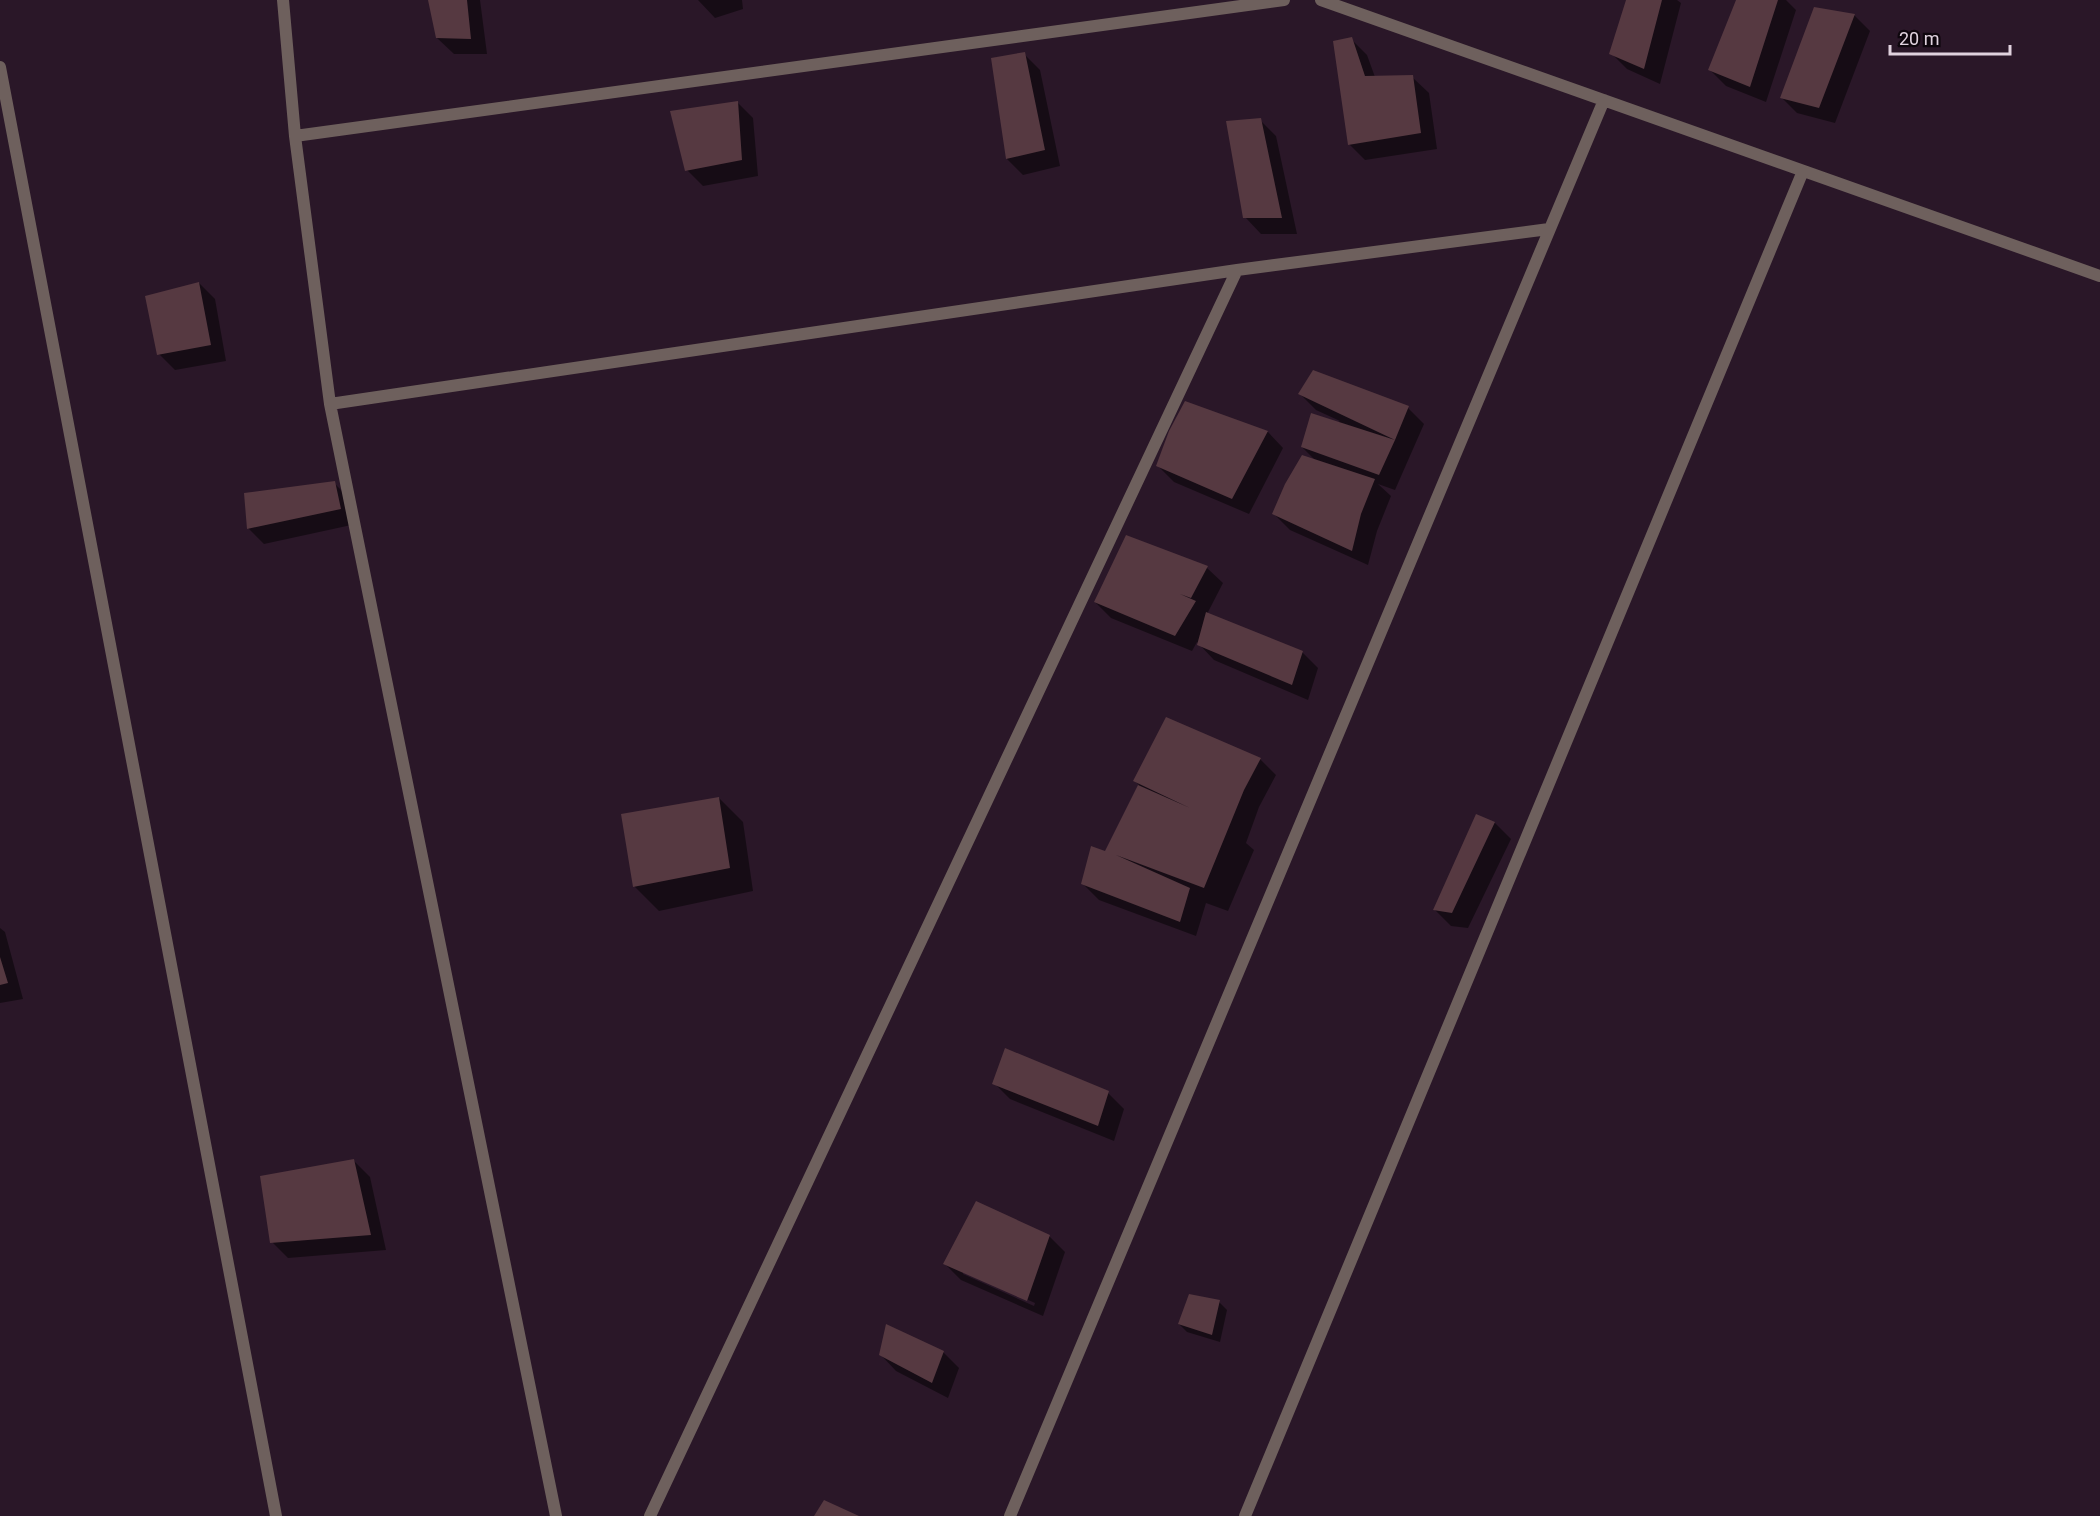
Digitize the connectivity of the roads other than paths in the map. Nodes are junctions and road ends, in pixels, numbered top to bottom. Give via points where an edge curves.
1 (283, 0) edge
2 (1284, 0) edge
3 (1321, 0) edge
4 (0, 67) edge
5 (1604, 100) junction
6 (296, 136) junction
7 (1803, 171) junction
8 (1549, 230) junction
9 (1237, 270) junction
10 (2100, 276) edge
11 (330, 404) junction
12 (276, 1516) edge
13 (556, 1516) edge
14 (650, 1516) edge
15 (1010, 1516) edge
16 (1245, 1516) edge

1 - 6 street
2 - 6 street
3 - 5 street
4 - 12 street
5 - 7 street
5 - 8 street
6 - 11 street
7 - 10 street
7 - 16 street
8 - 9 street
8 - 15 street
9 - 11 street
9 - 14 street
11 - 13 street

